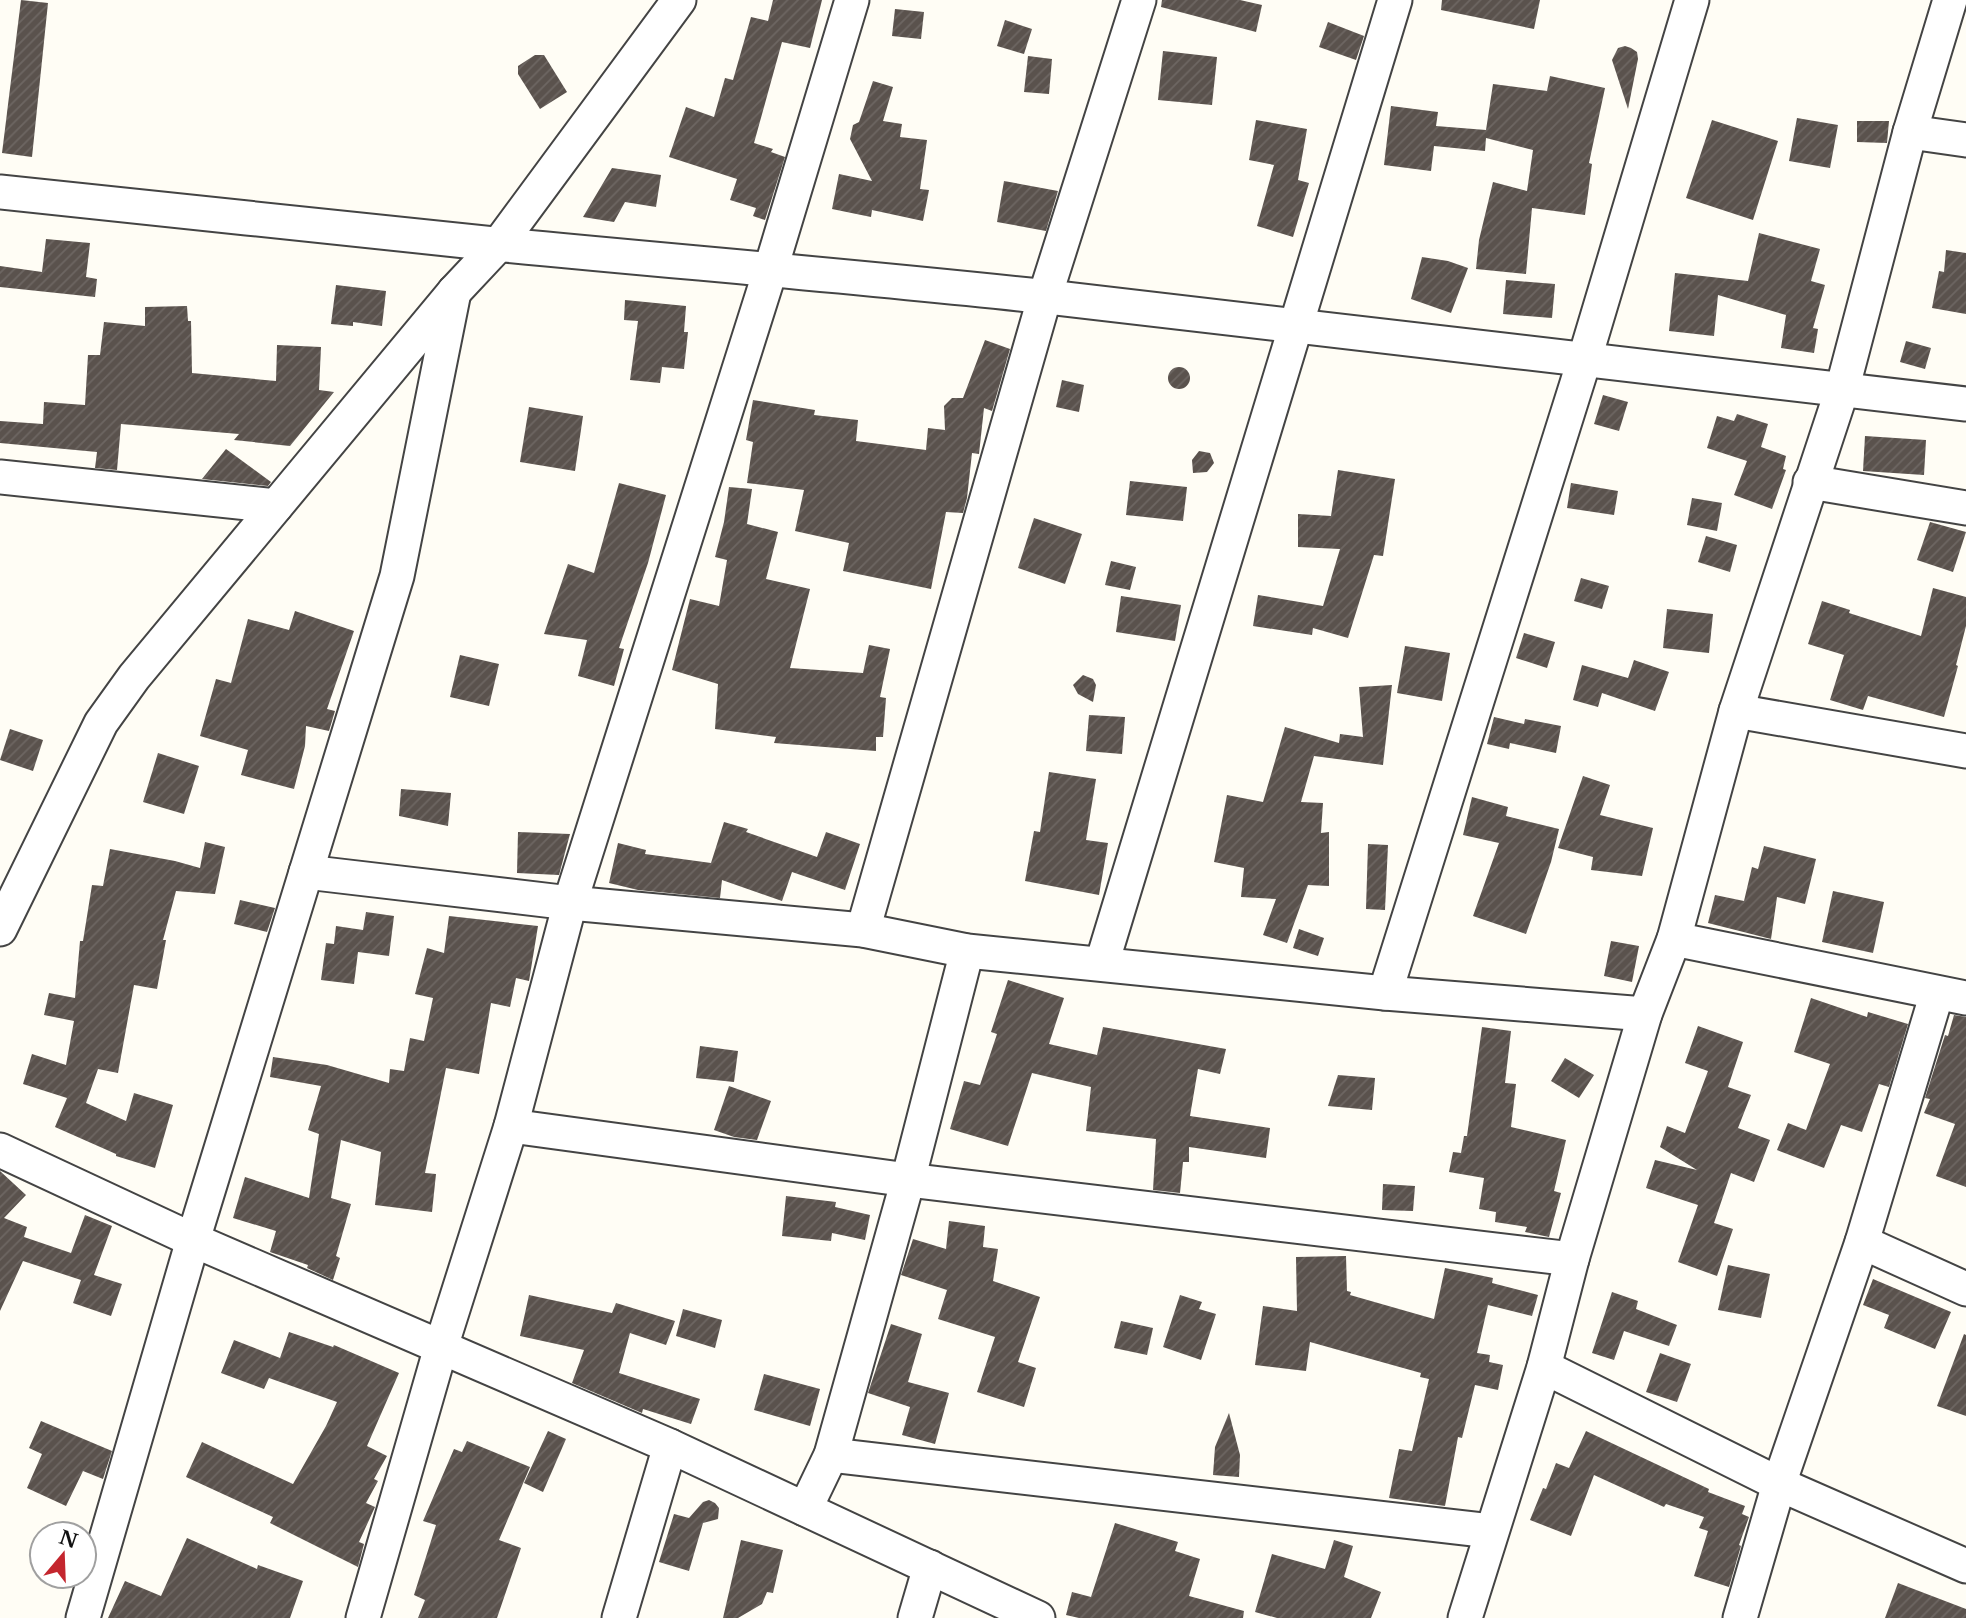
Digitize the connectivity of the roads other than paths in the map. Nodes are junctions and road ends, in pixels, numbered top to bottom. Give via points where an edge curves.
1 (679, 0) edge
2 (852, 0) edge
3 (1139, 0) edge
4 (1395, 0) edge
5 (1692, 0) edge
6 (1950, 0) edge
7 (1910, 132) junction
8 (1966, 140) edge
9 (0, 191) edge
10 (499, 244) junction
11 (771, 268) junction
12 (454, 292) junction
13 (1045, 296) junction
14 (1297, 325) junction
15 (1584, 361) junction
16 (1842, 390) junction
17 (1966, 404) edge
18 (0, 477) edge
19 (1811, 482) junction
20 (276, 506) junction
21 (1966, 508) edge
22 (1736, 711) junction
23 (1966, 751) edge
24 (306, 872) junction
25 (570, 903) junction
26 (0, 929) edge
27 (863, 930) junction
28 (1674, 939) junction
29 (967, 951) junction
30 (1102, 963) junction
31 (1385, 993) junction
32 (1951, 996) edge
33 (1646, 1014) junction
34 (512, 1126) junction
35 (0, 1150) edge
36 (908, 1180) junction
37 (193, 1240) junction
38 (1862, 1242) junction
39 (1572, 1259) junction
40 (1966, 1289) edge
41 (441, 1347) junction
42 (1544, 1367) junction
43 (670, 1446) junction
44 (831, 1455) junction
45 (1780, 1484) junction
46 (806, 1509) junction
47 (1491, 1531) junction
48 (1966, 1566) edge
49 (930, 1567) junction
50 (83, 1618) edge
51 (363, 1618) edge
52 (619, 1618) edge
53 (915, 1618) edge
54 (1038, 1618) edge
55 (1465, 1618) edge
56 (1740, 1618) edge

1 - 10 street
2 - 11 street
3 - 13 street
4 - 14 street
5 - 15 street
6 - 7 street
7 - 8 street
7 - 16 street
9 - 10 street
10 - 11 street
10 - 12 street
11 - 13 street
11 - 25 street
12 - 20 street
12 - 24 street via 397,576
13 - 14 street
13 - 27 street
14 - 15 street
14 - 30 street
15 - 16 street
15 - 31 street
16 - 17 street
16 - 19 street
18 - 20 street
19 - 21 street
19 - 22 street
20 - 26 street via 101,723
22 - 23 street
22 - 28 street
24 - 25 street
24 - 37 street
25 - 27 street
25 - 34 street
27 - 29 street
28 - 32 street
28 - 33 street
29 - 30 street
29 - 36 street
30 - 31 street
31 - 33 street
32 - 38 street
33 - 39 street
34 - 36 street
34 - 41 street
35 - 37 street
36 - 39 street
36 - 44 street
37 - 41 street
37 - 50 street
38 - 40 street
38 - 45 street
39 - 42 street
41 - 43 street
41 - 51 street
42 - 45 street
42 - 47 street
43 - 46 street
43 - 52 street
44 - 46 street
44 - 47 street
45 - 48 street
45 - 56 street
46 - 49 street
47 - 55 street
49 - 53 street
49 - 54 street

